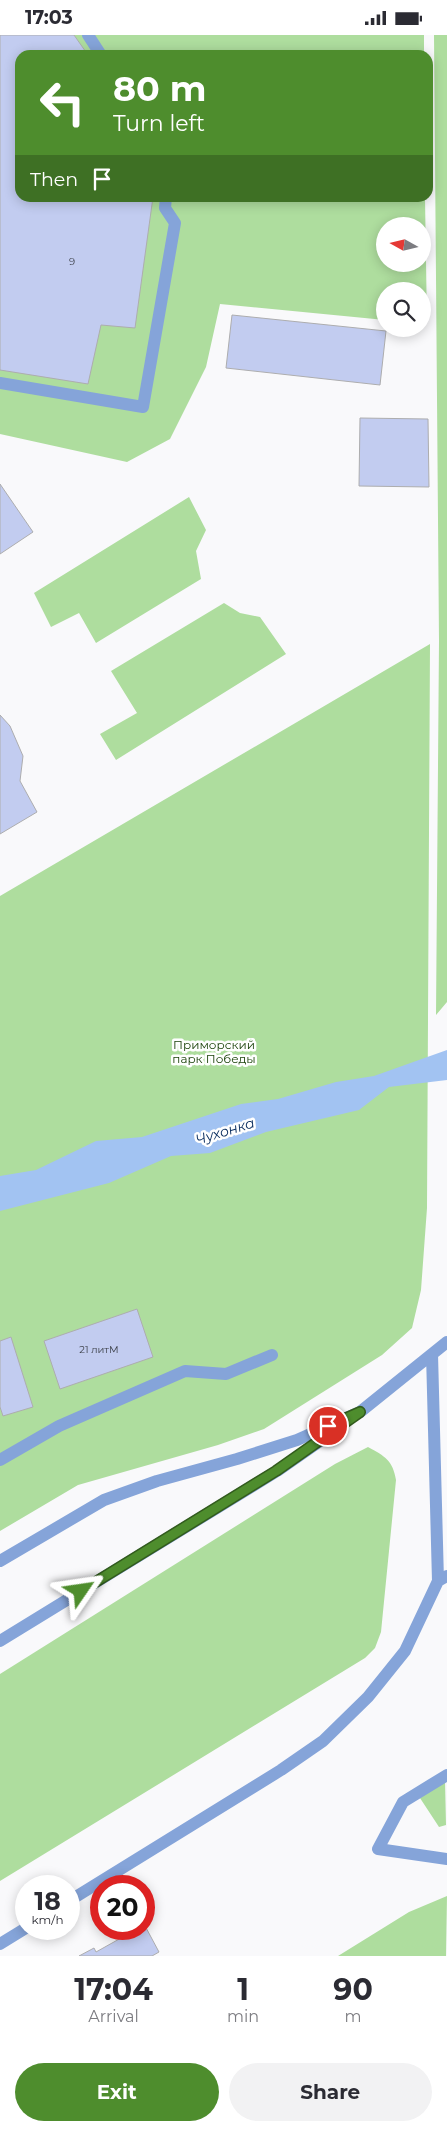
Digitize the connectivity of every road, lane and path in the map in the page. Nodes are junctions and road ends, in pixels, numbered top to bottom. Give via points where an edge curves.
1 (88, 35) edge
2 (98, 50) edge
3 (166, 202) edge
4 (0, 383) edge
5 (447, 1342) edge
6 (432, 1354) junction
7 (272, 1355) dead end
8 (360, 1412) junction
9 (0, 1460) edge
10 (0, 1561) edge
11 (443, 1578) edge
12 (0, 1641) edge
13 (447, 1775) edge
14 (447, 1859) edge
15 (80, 1894) edge
16 (15, 1935) edge
17 (0, 1944) edge

1 - 2 lane
3 - 4 lane via 165,208 175,223 143,407
5 - 6 lane
6 - 8 lane
6 - 11 lane
7 - 9 lane via 226,1374 185,1371 58,1426
8 - 10 lane via 296,1440 104,1500
8 - 12 lane via 276,1471
11 - 15 lane via 405,1651 368,1697 323,1741
13 - 14 lane via 403,1802 378,1849
16 - 17 lane

